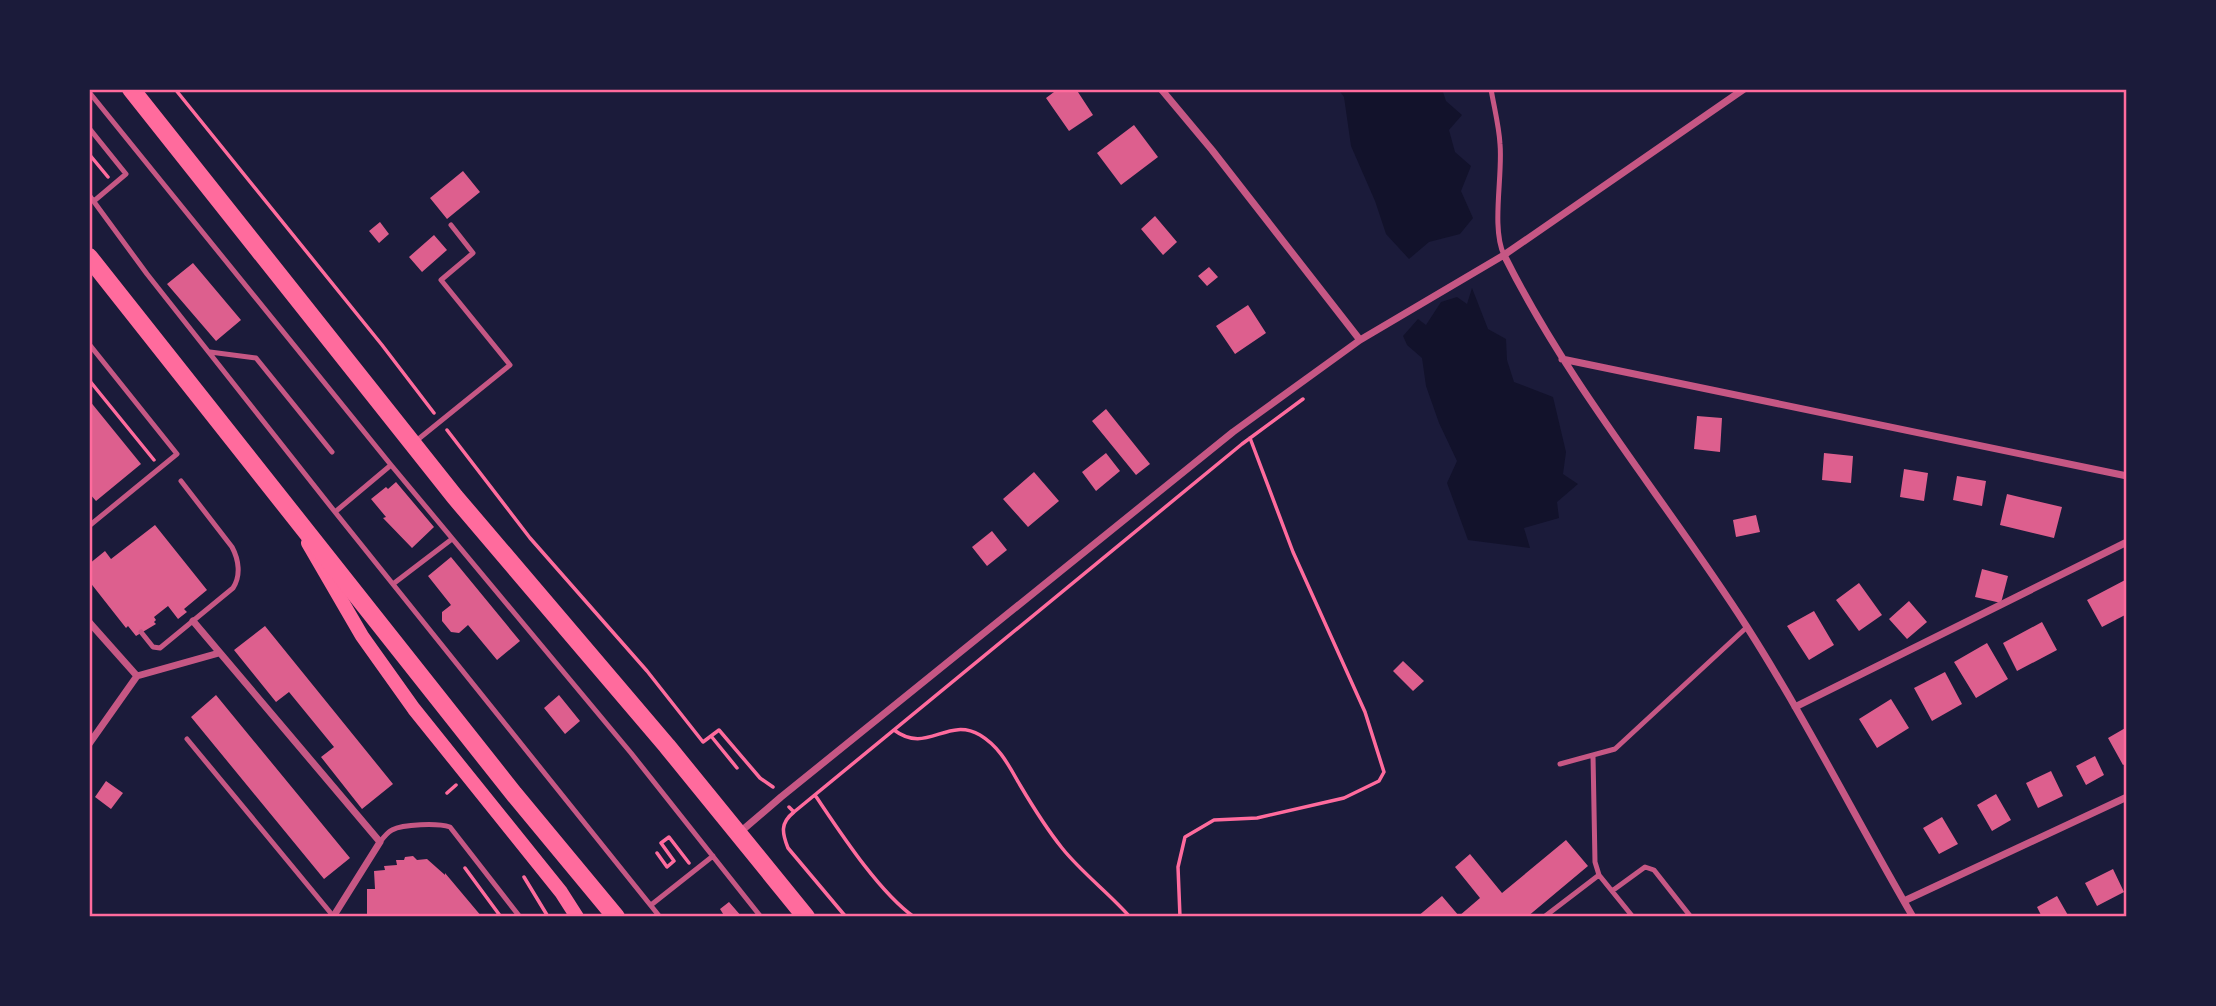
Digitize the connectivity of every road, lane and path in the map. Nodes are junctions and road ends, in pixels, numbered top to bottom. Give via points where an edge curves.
1 (131, 89) edge
2 (175, 89) edge
3 (1161, 89) edge
4 (1491, 89) edge
5 (1744, 89) edge
6 (89, 92) edge
7 (89, 128) edge
8 (89, 154) edge
9 (114, 184) junction
10 (92, 198) edge
11 (451, 225) dead end
12 (1504, 255) junction
13 (89, 257) edge
14 (1360, 340) junction
15 (89, 344) edge
16 (210, 352) junction
17 (1562, 359) junction
18 (89, 380) edge
19 (1303, 399) dead end
20 (440, 421) junction
21 (1250, 438) junction
22 (413, 443) junction
23 (332, 452) dead end
24 (391, 466) junction
25 (160, 468) junction
26 (2127, 476) edge
27 (181, 481) dead end
28 (288, 509) junction
29 (335, 512) junction
30 (89, 526) edge
31 (452, 539) junction
32 (2127, 542) edge
33 (393, 584) junction
34 (193, 621) junction
35 (89, 622) edge
36 (1746, 627) junction
37 (141, 632) dead end
38 (219, 653) junction
39 (137, 676) junction
40 (1795, 706) junction
41 (894, 730) junction
42 (711, 736) junction
43 (187, 739) dead end
44 (89, 744) edge
45 (1593, 755) junction
46 (1560, 764) dead end
47 (737, 768) dead end
48 (457, 784) dead end
49 (447, 793) dead end
50 (815, 795) junction
51 (782, 797) junction
52 (2127, 797) edge
53 (794, 812) junction
54 (738, 834) junction
55 (380, 842) junction
56 (657, 853) dead end
57 (713, 856) junction
58 (461, 863) dead end
59 (695, 870) junction
60 (1599, 875) junction
61 (524, 877) dead end
62 (1612, 891) junction
63 (561, 892) junction
64 (1904, 901) junction
65 (650, 905) junction
66 (547, 915) edge
67 (333, 917) edge
68 (500, 917) edge
69 (520, 917) edge
70 (570, 917) edge
71 (578, 917) edge
72 (616, 917) edge
73 (660, 917) edge
74 (761, 917) edge
75 (806, 917) edge
76 (845, 917) edge
77 (914, 917) edge
78 (1130, 917) edge
79 (1180, 917) edge
80 (1544, 917) edge
81 (1633, 917) edge
82 (1691, 917) edge
83 (1913, 917) edge

1 - 22 main road
2 - 20 path
3 - 14 street
4 - 12 lane via 1500,145 1500,246
5 - 12 street
6 - 24 lane
7 - 9 lane via 127,174
8 - 9 path
9 - 10 lane
10 - 16 lane
11 - 20 lane via 474,253 441,279 510,365
12 - 14 street
12 - 17 street
13 - 28 main road
14 - 51 street via 1233,432
15 - 25 lane via 177,454
16 - 23 lane via 256,358
16 - 29 lane
17 - 26 street
17 - 36 street
18 - 25 path
19 - 21 path
20 - 22 lane
20 - 42 path via 530,538 703,742
21 - 41 path
21 - 79 path via 1293,552 1365,712 1384,772 1370,787 1344,798 1257,818 1214,820 1185,836 1178,867
22 - 54 main road
24 - 29 lane
24 - 31 lane
25 - 30 lane
27 - 34 lane via 232,547 239,574 233,588
28 - 63 main road via 362,636 414,709
28 - 72 main road
29 - 33 lane
31 - 33 lane
31 - 57 lane
32 - 40 street
33 - 65 lane
34 - 37 lane via 156,649
34 - 38 street
35 - 39 street
36 - 40 street
36 - 45 lane via 1615,748
38 - 39 street
38 - 55 street
39 - 44 street
40 - 64 street
41 - 50 path
41 - 78 path via 913,739 967,730 993,744 1064,850
42 - 47 path
42 - 51 path via 719,730
43 - 67 lane
45 - 46 lane
45 - 60 lane
48 - 49 path
50 - 53 path
50 - 77 path via 878,880
51 - 53 path
51 - 54 street
52 - 64 street
53 - 76 path via 783,825 788,848
54 - 75 main road
55 - 67 street
55 - 69 lane via 391,830 450,827
56 - 59 path via 667,866 674,861 660,843 669,836
57 - 59 lane
57 - 74 lane
58 - 68 path
59 - 65 lane
60 - 62 lane
60 - 80 lane
61 - 66 path
62 - 81 lane
62 - 82 lane via 1646,867 1654,870
63 - 70 main road
63 - 71 main road
64 - 83 street
65 - 73 lane

